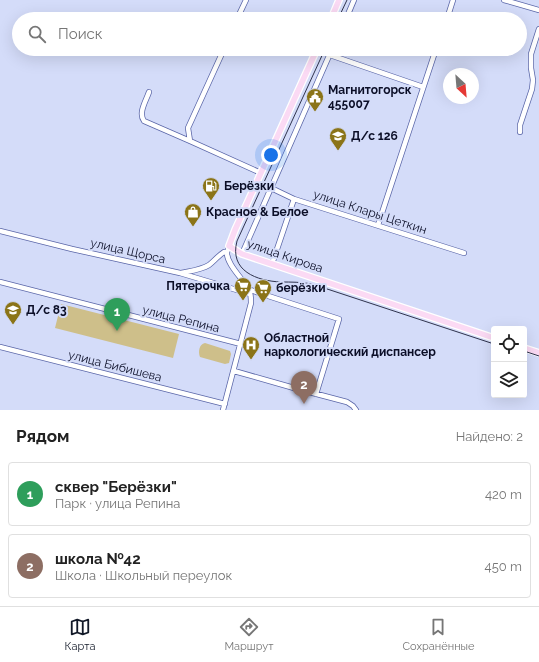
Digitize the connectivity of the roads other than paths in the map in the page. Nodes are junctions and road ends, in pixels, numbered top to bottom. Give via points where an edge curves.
1 (246, 0) edge
2 (339, 0) edge
3 (354, 0) edge
4 (453, 0) edge
5 (504, 0) edge
6 (539, 10) edge
7 (240, 12) edge
8 (333, 12) edge
9 (349, 12) edge
10 (449, 12) edge
11 (539, 29) edge
12 (221, 56) edge
13 (314, 56) edge
14 (330, 56) edge
15 (333, 56) edge
16 (434, 56) edge
17 (423, 87) junction
18 (150, 92) dead end
19 (520, 132) dead end
20 (190, 141) junction
21 (261, 173) junction
22 (270, 188) junction
23 (294, 199) junction
24 (378, 225) junction
25 (0, 231) edge
26 (230, 246) junction
27 (227, 253) junction
28 (464, 253) dead end
29 (242, 254) junction
30 (272, 264) junction
31 (180, 273) junction
32 (0, 282) edge
33 (248, 288) junction
34 (250, 294) junction
35 (491, 337) edge
36 (241, 344) junction
37 (0, 347) edge
38 (527, 349) edge
39 (539, 353) edge
40 (234, 371) junction
41 (316, 394) junction
42 (225, 404) junction
43 (355, 409) edge
44 (223, 410) edge

1 - 7 street
2 - 8 main road
3 - 9 street
4 - 10 street
5 - 6 street
11 - 19 street via 531,54 532,89
12 - 20 street via 188,128
13 - 21 main road, улица Кирова
14 - 22 street
15 - 17 street
16 - 17 street
17 - 24 street
18 - 20 street via 141,113 142,119
20 - 21 street
21 - 26 main road, улица Кирова
22 - 23 street, улица Клары Цеткин
22 - 29 street
23 - 24 street, улица Клары Цеткин
23 - 30 street
24 - 28 street, улица Клары Цеткин
25 - 31 street, улица Щорса
26 - 27 street
26 - 29 main road, улица Кирова
27 - 31 street via 220,254 209,265
27 - 33 street via 232,266
29 - 30 main road, улица Кирова
30 - 35 main road, улица Кирова
31 - 34 street, улица Щорса
32 - 36 street, улица Репина
33 - 34 street
33 - 41 street via 339,319
34 - 36 street via 251,303
36 - 40 street
37 - 42 street, улица Бибишева
38 - 39 main road
40 - 41 street
40 - 42 street
41 - 43 street via 347,402
42 - 44 street

